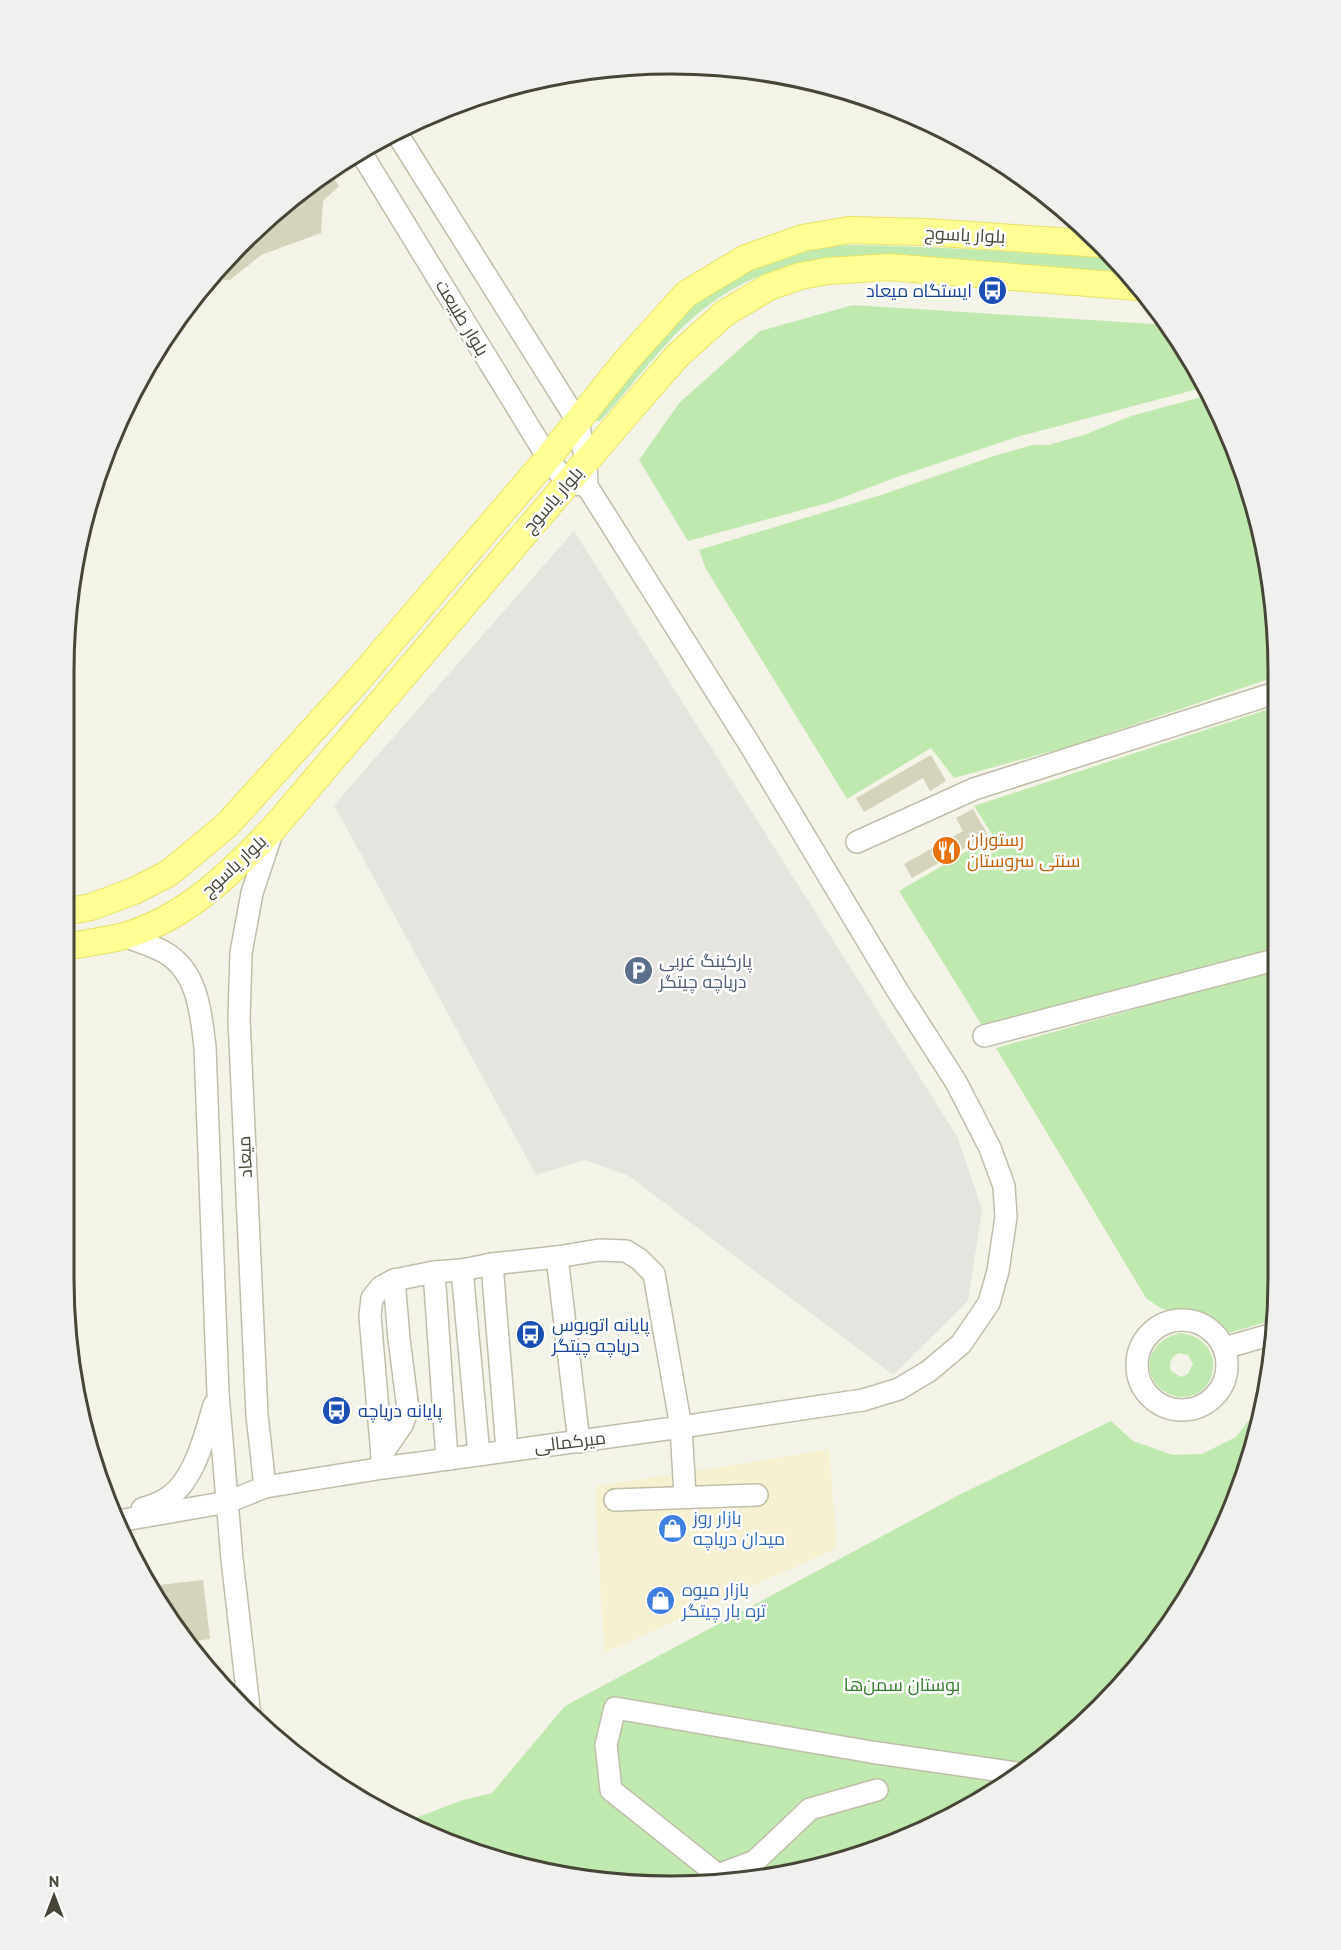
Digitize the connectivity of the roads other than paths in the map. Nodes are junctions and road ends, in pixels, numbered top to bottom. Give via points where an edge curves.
1 (400, 138) edge
2 (364, 158) edge
3 (1087, 243) edge
4 (1127, 286) edge
5 (578, 422) junction
6 (548, 458) junction
7 (580, 477) junction
8 (1268, 695) edge
9 (273, 829) junction
10 (857, 842) dead end
11 (74, 910) edge
12 (124, 936) junction
13 (74, 944) edge
14 (1268, 962) edge
15 (984, 1036) dead end
16 (558, 1257) junction
17 (492, 1264) junction
18 (462, 1270) junction
19 (434, 1272) junction
20 (394, 1280) junction
21 (989, 1303) joint
22 (1264, 1337) edge
23 (1224, 1348) junction
24 (218, 1393) junction
25 (257, 1415) junction
26 (681, 1427) junction
27 (579, 1442) junction
28 (507, 1450) junction
29 (479, 1455) junction
30 (447, 1459) junction
31 (383, 1461) junction
32 (265, 1488) junction
33 (756, 1495) dead end
34 (686, 1496) junction
35 (615, 1500) dead end
36 (228, 1502) junction
37 (123, 1518) edge
38 (124, 1519) edge
39 (243, 1697) edge
40 (1008, 1772) edge
41 (877, 1790) dead end
42 (717, 1874) edge
43 (721, 1874) edge

1 - 5 street
2 - 6 street, بلوار طبیعت
3 - 5 main road, بلوار یاسوج via 849,230 803,238 746,258 686,294
4 - 7 main road, بلوار یاسوج via 889,267 800,276 769,287 725,313 700,334 678,355
5 - 6 main road, بلوار یاسوج
5 - 7 street
6 - 7 street, بلوار طبیعت
6 - 11 main road, بلوار یاسوج via 368,669 227,825 169,873 134,891
7 - 9 main road, بلوار یاسوج
7 - 21 street, بلوار طبیعت via 956,1082 990,1148 1004,1186 1006,1217
8 - 10 street via 974,789
9 - 12 main road, بلوار یاسوج via 230,874 190,905
9 - 25 street, میعاد via 252,893 243,943 239,1018
12 - 13 main road, بلوار یاسوج
12 - 24 street, میعاد via 165,952 182,967 201,1010
14 - 15 street
16 - 17 street
16 - 26 street via 599,1250 626,1251 654,1274
16 - 27 street
17 - 18 street
17 - 28 street
18 - 19 street
18 - 29 street
19 - 20 street
19 - 30 street
20 - 31 street via 408,1409
20 - 31 street via 372,1298 370,1317
21 - 26 street, میرکمالی via 961,1344 929,1371 899,1389 863,1400
22 - 23 street
23 - 23 street via 1227,1362 1220,1390 1197,1407 1168,1408 1156,1402 1138,1379 1139,1350 1151,1331 1161,1325 1175,1320 1204,1325
24 - 25 street via 224,1415 234,1422
24 - 36 street, میعاد
24 - 37 street via 201,1447 182,1487 165,1500
25 - 32 street, میعاد
26 - 27 street, میرکمالی
26 - 34 street
27 - 28 street, میرکمالی
28 - 29 street, میرکمالی
29 - 30 street, میرکمالی
30 - 31 street, میرکمالی
31 - 32 street, میرکمالی
32 - 36 street, میرکمالی
33 - 34 street
34 - 35 street
36 - 38 street, میرکمالی
36 - 39 street, میعاد
40 - 42 street via 615,1708 606,1745 611,1790
41 - 43 street via 810,1809 755,1861

